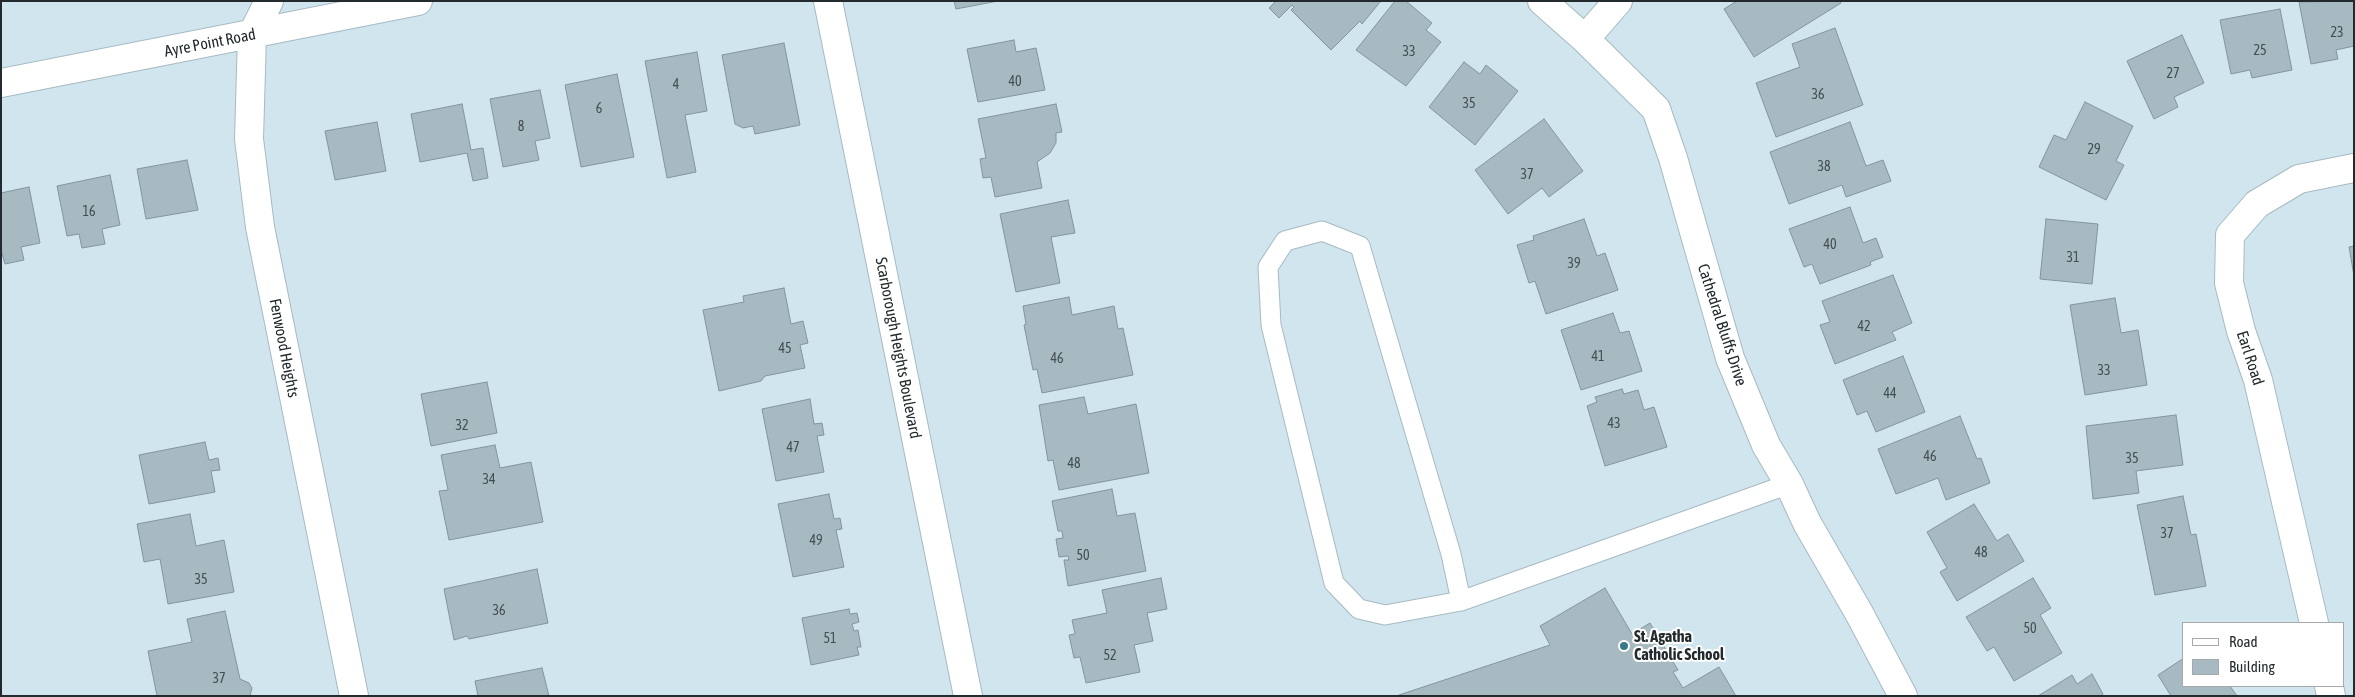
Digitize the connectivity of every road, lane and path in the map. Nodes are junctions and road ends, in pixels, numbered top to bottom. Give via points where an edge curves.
1 (269, 1) edge
2 (418, 1) edge
3 (828, 1) edge
4 (1542, 1) edge
5 (1618, 1) edge
6 (252, 35) junction
7 (1585, 39) junction
8 (1, 83) edge
9 (2354, 168) edge
10 (1789, 484) junction
11 (1461, 601) junction
12 (2314, 622) edge
13 (354, 696) edge
14 (968, 696) edge
15 (1902, 696) edge

1 - 6 street, Fenwood Heights
2 - 6 street, Ayre Point Road
3 - 14 street, Scarborough Heights Boulevard
4 - 7 street, Cathedral Bluffs Drive
5 - 7 street
6 - 8 street, Ayre Point Road
6 - 13 street, Fenwood Heights via 249,139 260,227
7 - 10 street, Cathedral Bluffs Drive via 1656,109 1730,358 1766,445
9 - 12 street, Earl Road via 2299,178 2257,204 2230,236 2229,283 2258,380
10 - 11 lane
10 - 15 street, Cathedral Bluffs Drive
11 - 11 lane via 1451,554 1360,246 1322,231 1285,241 1268,267 1271,325 1334,583 1359,609 1385,615

